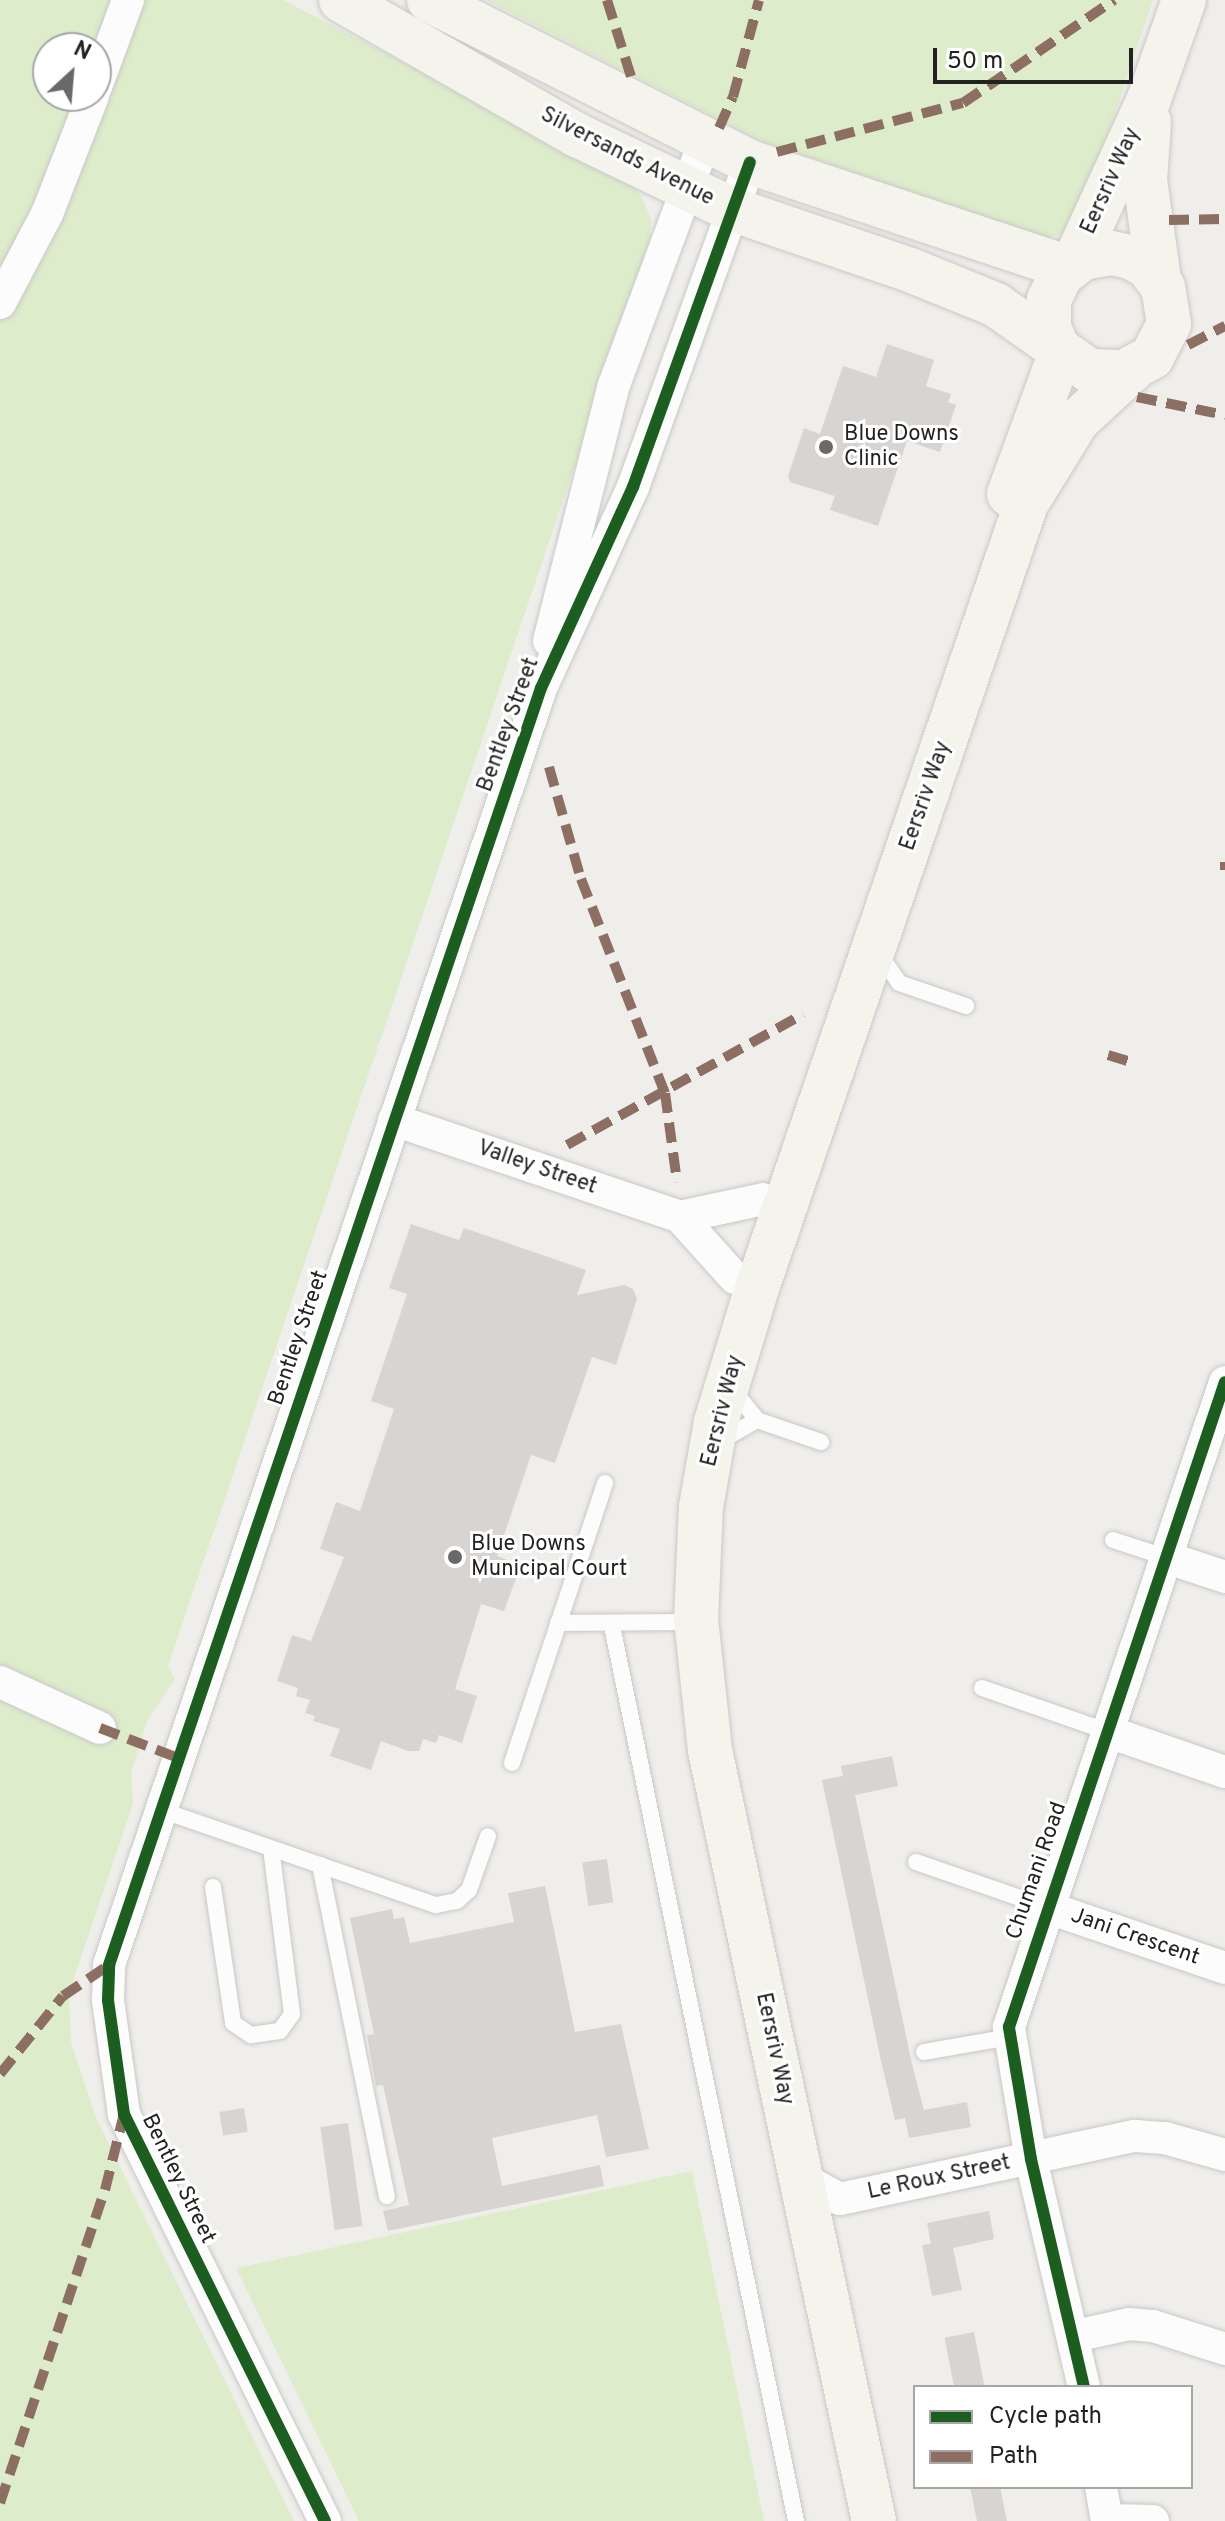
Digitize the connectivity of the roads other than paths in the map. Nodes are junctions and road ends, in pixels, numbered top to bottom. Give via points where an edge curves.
1 (128, 0) edge
2 (341, 0) edge
3 (429, 0) edge
4 (1184, 0) edge
5 (112, 44) edge
6 (1149, 99) junction
7 (87, 112) edge
8 (704, 143) junction
9 (750, 162) junction
10 (684, 187) junction
11 (731, 209) junction
12 (1071, 266) junction
13 (1159, 280) junction
14 (0, 303) edge
15 (1059, 348) junction
16 (1133, 369) junction
17 (590, 473) junction
18 (633, 487) junction
19 (541, 688) junction
20 (878, 994) junction
21 (966, 1006) dead end
22 (394, 1120) junction
23 (763, 1199) junction
24 (680, 1217) junction
25 (735, 1278) junction
26 (727, 1382) junction
27 (1225, 1382) edge
28 (757, 1420) junction
29 (821, 1442) dead end
30 (711, 1448) junction
31 (605, 1483) dead end
32 (1113, 1540) dead end
33 (1165, 1557) junction
34 (1225, 1577) edge
35 (676, 1622) junction
36 (558, 1623) junction
37 (612, 1626) junction
38 (0, 1682) edge
39 (982, 1688) dead end
40 (100, 1728) dead end
41 (1106, 1731) junction
42 (512, 1763) dead end
43 (1225, 1772) edge
44 (161, 1810) junction
45 (488, 1836) dead end
46 (271, 1848) junction
47 (916, 1862) dead end
48 (320, 1865) junction
49 (213, 1887) dead end
50 (1046, 1907) junction
51 (1225, 1968) edge
52 (1010, 2037) junction
53 (924, 2052) dead end
54 (1225, 2155) edge
55 (1031, 2159) junction
56 (821, 2189) junction
57 (387, 2196) dead end
58 (1075, 2336) junction
59 (1225, 2349) edge
60 (1084, 2385) edge
61 (1101, 2489) edge
62 (325, 2521) edge
63 (796, 2521) edge
64 (852, 2521) edge
65 (874, 2521) edge
66 (1106, 2521) edge
67 (1153, 2521) edge

1 - 5 street
2 - 10 main road, Silversands Avenue via 577,135
3 - 8 main road
4 - 6 main road, Eersriv Way
6 - 12 main road, Eersriv Way
6 - 13 main road, Eersriv Way via 1145,180
7 - 14 street via 47,214
8 - 9 main road
8 - 10 street, Bentley Street
9 - 11 street, Bentley Street
9 - 12 main road
10 - 11 main road, Silversands Avenue
10 - 17 street, Bentley Street via 614,385
11 - 15 main road, Silversands Avenue via 982,299
11 - 18 street, Bentley Street
12 - 13 main road via 1092,255 1121,254 1147,266
12 - 15 main road via 1049,300 1049,327
13 - 16 main road via 1170,309 1167,331 1152,357
15 - 16 main road via 1098,373
15 - 23 main road, Eersriv Way
16 - 20 main road, Eersriv Way via 1077,421 1026,504 874,946
17 - 18 street
17 - 19 street, Bentley Street via 558,591
18 - 19 street, Bentley Street
19 - 22 street, Bentley Street
20 - 21 lane
20 - 26 main road, Eersriv Way
22 - 24 street, Valley Street
22 - 44 street, Bentley Street
23 - 24 street
23 - 25 main road, Eersriv Way
24 - 25 street, Valley Street
25 - 35 main road, Eersriv Way via 690,1448
26 - 28 lane
26 - 30 main road, Eersriv Way
27 - 33 street, Chumani Road
28 - 29 lane
28 - 30 lane
30 - 56 main road, Eersriv Way via 701,1507 696,1620 710,1750
31 - 36 lane
32 - 33 lane
33 - 34 street
33 - 41 street, Chumani Road
35 - 37 lane
35 - 64 main road, Eersriv Way via 688,1748
36 - 37 lane
36 - 42 lane
37 - 63 lane
38 - 40 street
39 - 41 lane
41 - 43 street
41 - 50 street, Chumani Road
44 - 46 lane
44 - 62 street, Bentley Street via 109,1965 109,2015 124,2114
45 - 48 lane via 469,1890 447,1905 425,1903
46 - 48 lane
46 - 49 lane via 292,2014 280,2031 251,2035 233,2023
47 - 50 lane
48 - 57 lane
50 - 51 street, Jani Crescent
50 - 52 street, Chumani Road via 1017,1993
52 - 53 lane
52 - 55 street, Chumani Road
54 - 55 street, Le Roux Street via 1165,2138 1135,2136
55 - 56 street, Le Roux Street
55 - 58 street, Chumani Road
56 - 65 main road, Eersriv Way via 813,2243
58 - 59 street via 1129,2324 1153,2326
58 - 60 street, Chumani Road
61 - 66 street
66 - 67 street

